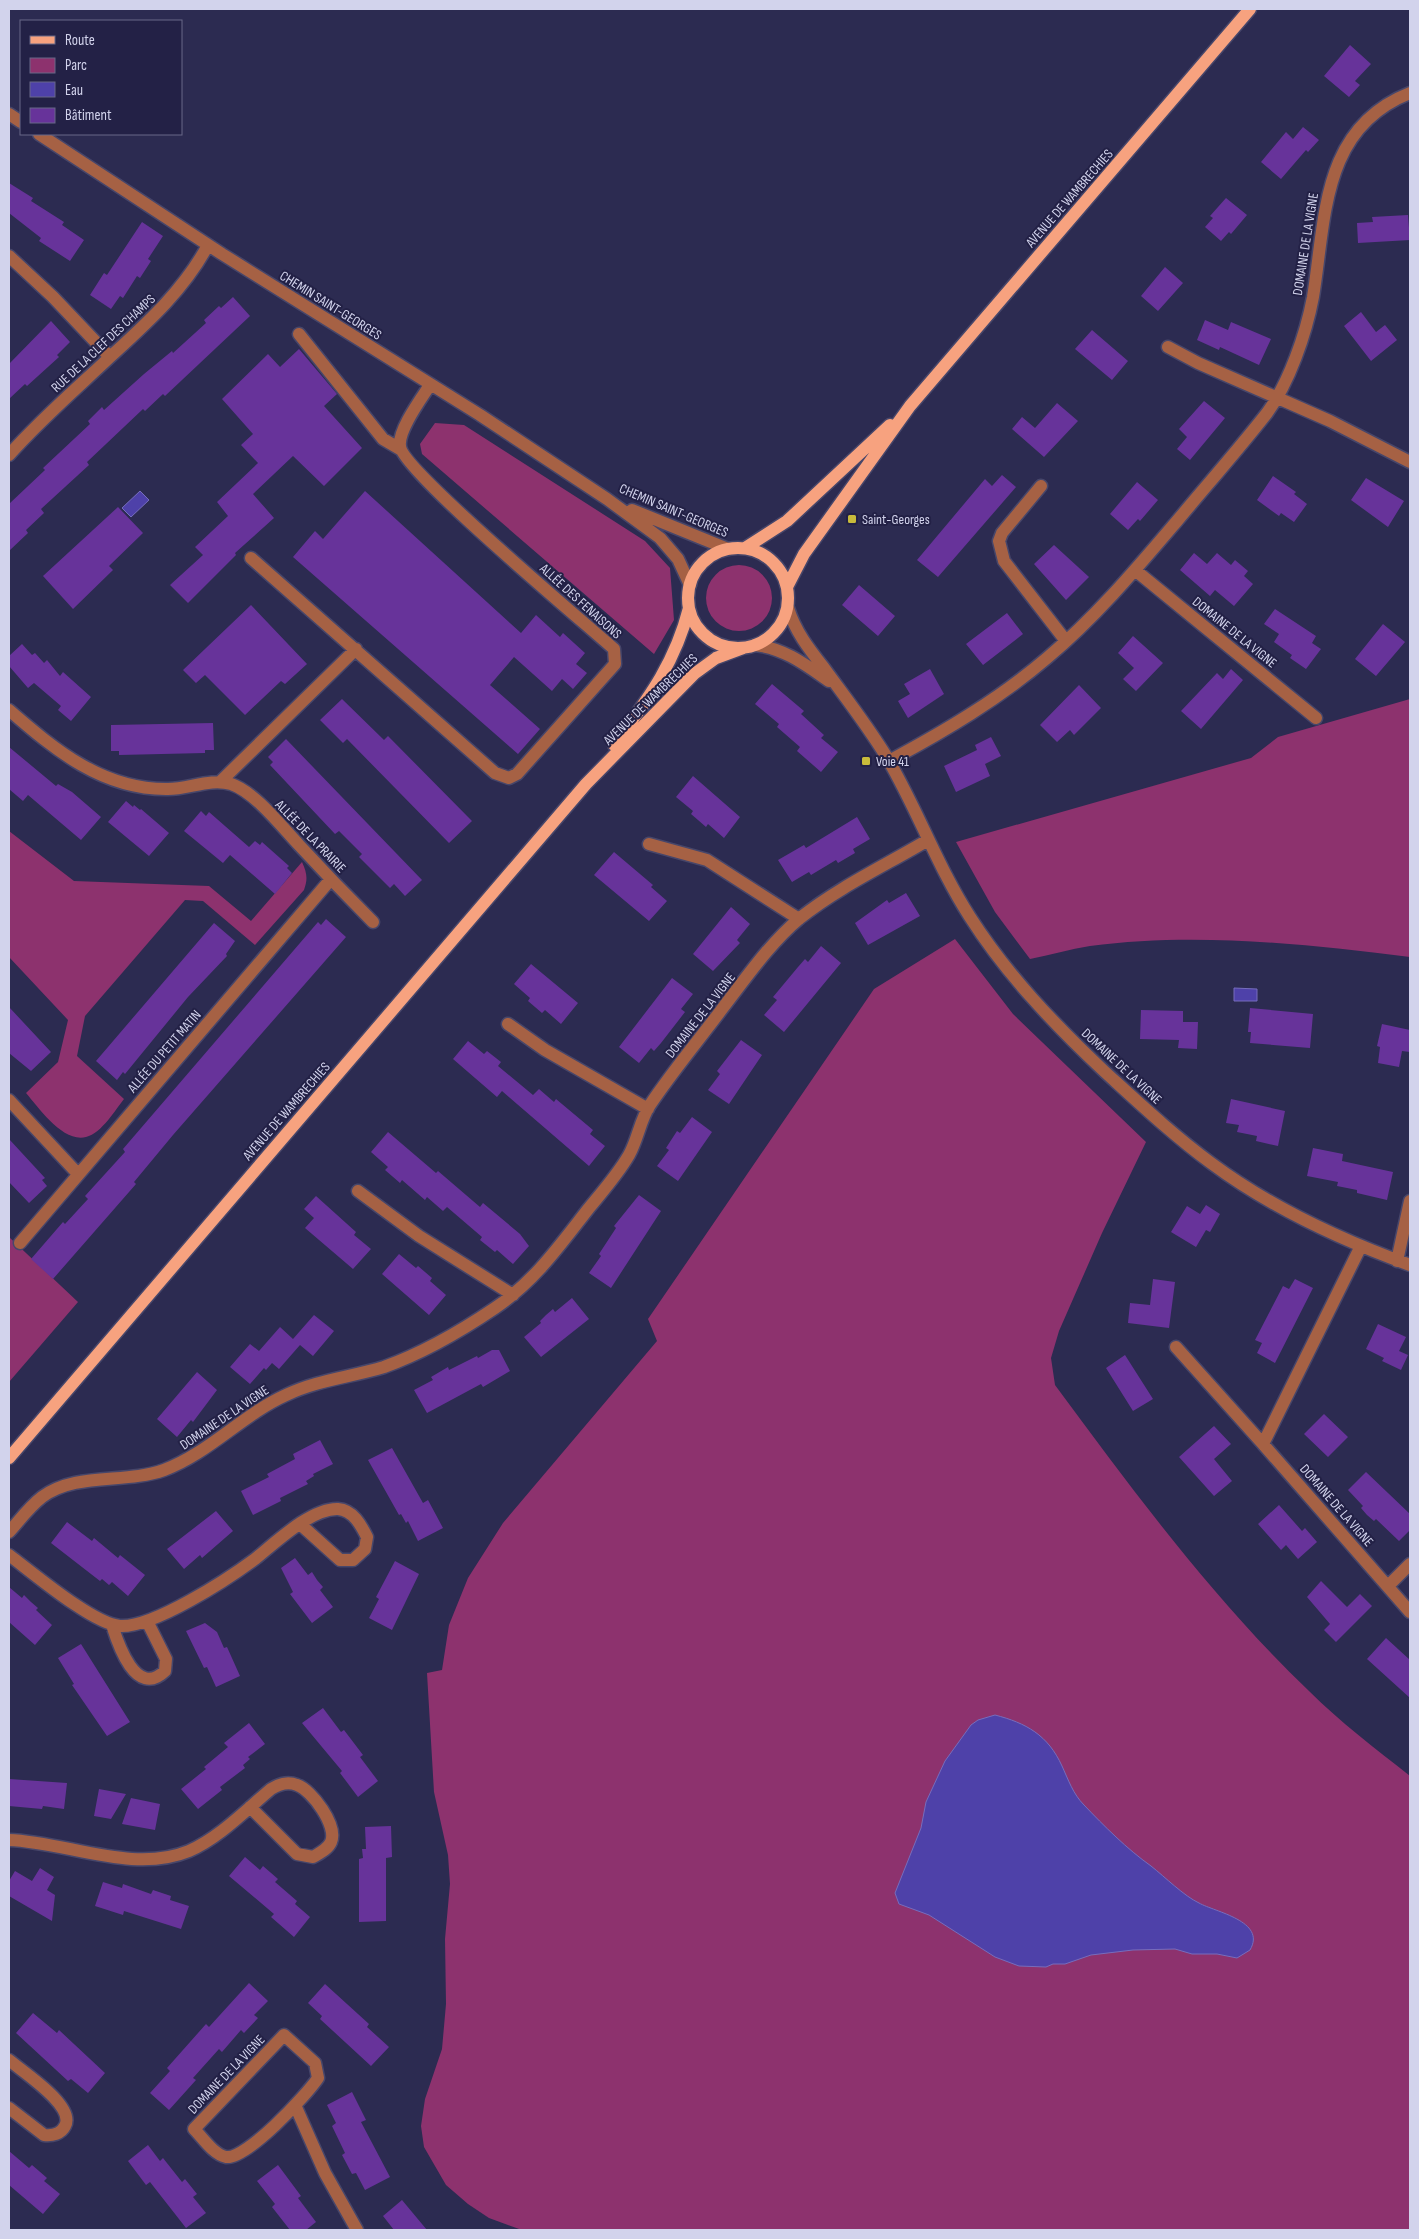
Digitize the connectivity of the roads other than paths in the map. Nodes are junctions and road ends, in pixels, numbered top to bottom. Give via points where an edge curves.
1 (1250, 9) edge
2 (1410, 93) edge
3 (9, 114) edge
4 (20, 121) edge
5 (42, 135) edge
6 (208, 245) junction
7 (9, 256) edge
8 (299, 334) dead end
9 (1168, 347) dead end
10 (110, 357) junction
11 (430, 385) junction
12 (1278, 398) junction
13 (910, 406) junction
14 (400, 449) junction
15 (9, 455) edge
16 (1410, 462) edge
17 (1041, 486) dead end
18 (607, 499) junction
19 (745, 548) junction
20 (728, 549) junction
21 (252, 558) dead end
22 (1135, 570) junction
23 (690, 585) junction
24 (787, 586) junction
25 (689, 607) junction
26 (788, 608) junction
27 (1066, 641) junction
28 (749, 647) junction
29 (356, 649) junction
30 (839, 688) junction
31 (9, 710) edge
32 (1316, 718) dead end
33 (889, 761) junction
34 (220, 782) junction
35 (586, 784) junction
36 (928, 840) junction
37 (649, 844) dead end
38 (331, 879) junction
39 (799, 919) junction
40 (373, 922) dead end
41 (508, 1024) dead end
42 (9, 1100) edge
43 (648, 1109) junction
44 (78, 1174) junction
45 (358, 1191) dead end
46 (1410, 1201) edge
47 (20, 1243) dead end
48 (1361, 1246) junction
49 (1397, 1260) junction
50 (1410, 1265) edge
51 (513, 1295) junction
52 (1176, 1347) dead end
53 (1263, 1444) junction
54 (9, 1458) edge
55 (300, 1524) junction
56 (9, 1532) edge
57 (9, 1556) edge
58 (1410, 1564) edge
59 (1388, 1586) junction
60 (1410, 1612) edge
61 (147, 1621) junction
62 (112, 1625) junction
63 (250, 1807) junction
64 (9, 1840) edge
65 (9, 2060) edge
66 (295, 2105) junction
67 (9, 2108) edge
68 (358, 2230) edge

1 - 13 main road, AVENUE DE WAMBRECHIES
2 - 12 street, DOMAINE DE LA VIGNE via 1371,116 1341,157 1326,198 1311,307
3 - 4 street
5 - 6 street, CHEMIN SAINT-GEORGES
6 - 10 street, RUE DE LA CLEF DES CHAMPS via 173,297
6 - 11 street, CHEMIN SAINT-GEORGES
7 - 10 street
8 - 14 street via 383,439
9 - 12 street
10 - 15 street, RUE DE LA CLEF DES CHAMPS
11 - 14 street via 402,434
11 - 18 street, CHEMIN SAINT-GEORGES
12 - 16 street
12 - 22 street, DOMAINE DE LA VIGNE
13 - 19 main road, AVENUE DE WAMBRECHIES via 787,521
13 - 24 main road, AVENUE DE WAMBRECHIES via 804,554
14 - 29 street, ALLÉE DES FENAISONS via 446,501 614,649 615,664 517,774 509,778 495,773
17 - 27 street via 999,541 1011,572
18 - 20 street, CHEMIN SAINT-GEORGES
18 - 23 street, CHEMIN SAINT-GEORGES via 660,538 678,559
19 - 20 main road
19 - 24 main road via 775,563
20 - 23 main road via 704,562
21 - 29 street, ALLÉE DES FENAISONS
22 - 27 street, DOMAINE DE LA VIGNE
22 - 32 street, DOMAINE DE LA VIGNE
23 - 25 main road
24 - 26 main road
25 - 28 main road via 696,624 708,638 724,646
25 - 35 main road, AVENUE DE WAMBRECHIES via 680,642 663,677
26 - 28 main road via 776,631
26 - 30 street, DOMAINE DE LA VIGNE via 799,634
27 - 33 street, DOMAINE DE LA VIGNE via 981,707
28 - 30 street, DOMAINE DE LA VIGNE via 774,648 785,653
28 - 35 main road, AVENUE DE WAMBRECHIES via 716,658 694,674
29 - 34 street
30 - 33 street, DOMAINE DE LA VIGNE
31 - 34 street via 55,748 111,781 168,790
33 - 36 street, DOMAINE DE LA VIGNE
34 - 38 street, ALLÉE DE LA PRAIRIE via 233,785 260,804
35 - 54 main road, AVENUE DE WAMBRECHIES
36 - 39 street, DOMAINE DE LA VIGNE
36 - 48 street, DOMAINE DE LA VIGNE via 964,907 997,957 1088,1056 1177,1137 1212,1164 1266,1199
37 - 39 street via 707,860
38 - 40 street, ALLÉE DE LA PRAIRIE
38 - 44 street, ALLÉE DU PETIT MATIN
39 - 43 street, DOMAINE DE LA VIGNE via 764,957
41 - 43 street via 545,1050
42 - 44 street
43 - 51 street, DOMAINE DE LA VIGNE via 621,1168 548,1261
44 - 47 street, ALLÉE DU PETIT MATIN
45 - 51 street via 419,1236
46 - 49 street
48 - 49 street, DOMAINE DE LA VIGNE
48 - 53 street
49 - 50 street, DOMAINE DE LA VIGNE
51 - 56 street, DOMAINE DE LA VIGNE via 443,1339 404,1358 284,1395 176,1465 146,1476 75,1483 53,1491 42,1497
52 - 53 street, DOMAINE DE LA VIGNE
53 - 59 street, DOMAINE DE LA VIGNE
55 - 55 street via 328,1510 347,1511 367,1537 365,1549 353,1560 340,1560
55 - 61 street via 238,1571
57 - 62 street
58 - 59 street
59 - 60 street, DOMAINE DE LA VIGNE
61 - 62 street
61 - 62 street via 166,1659 165,1671 154,1677 136,1674 120,1651
63 - 63 street via 280,1784 297,1784 311,1794 332,1826 332,1841 314,1857 297,1854
63 - 64 street via 202,1844 164,1859 135,1859
65 - 67 street via 57,2100 67,2122 58,2133 44,2135
66 - 66 street, DOMAINE DE LA VIGNE via 318,2078 318,2068 284,2035 194,2129 218,2153 238,2155 252,2147
66 - 68 street via 324,2172

